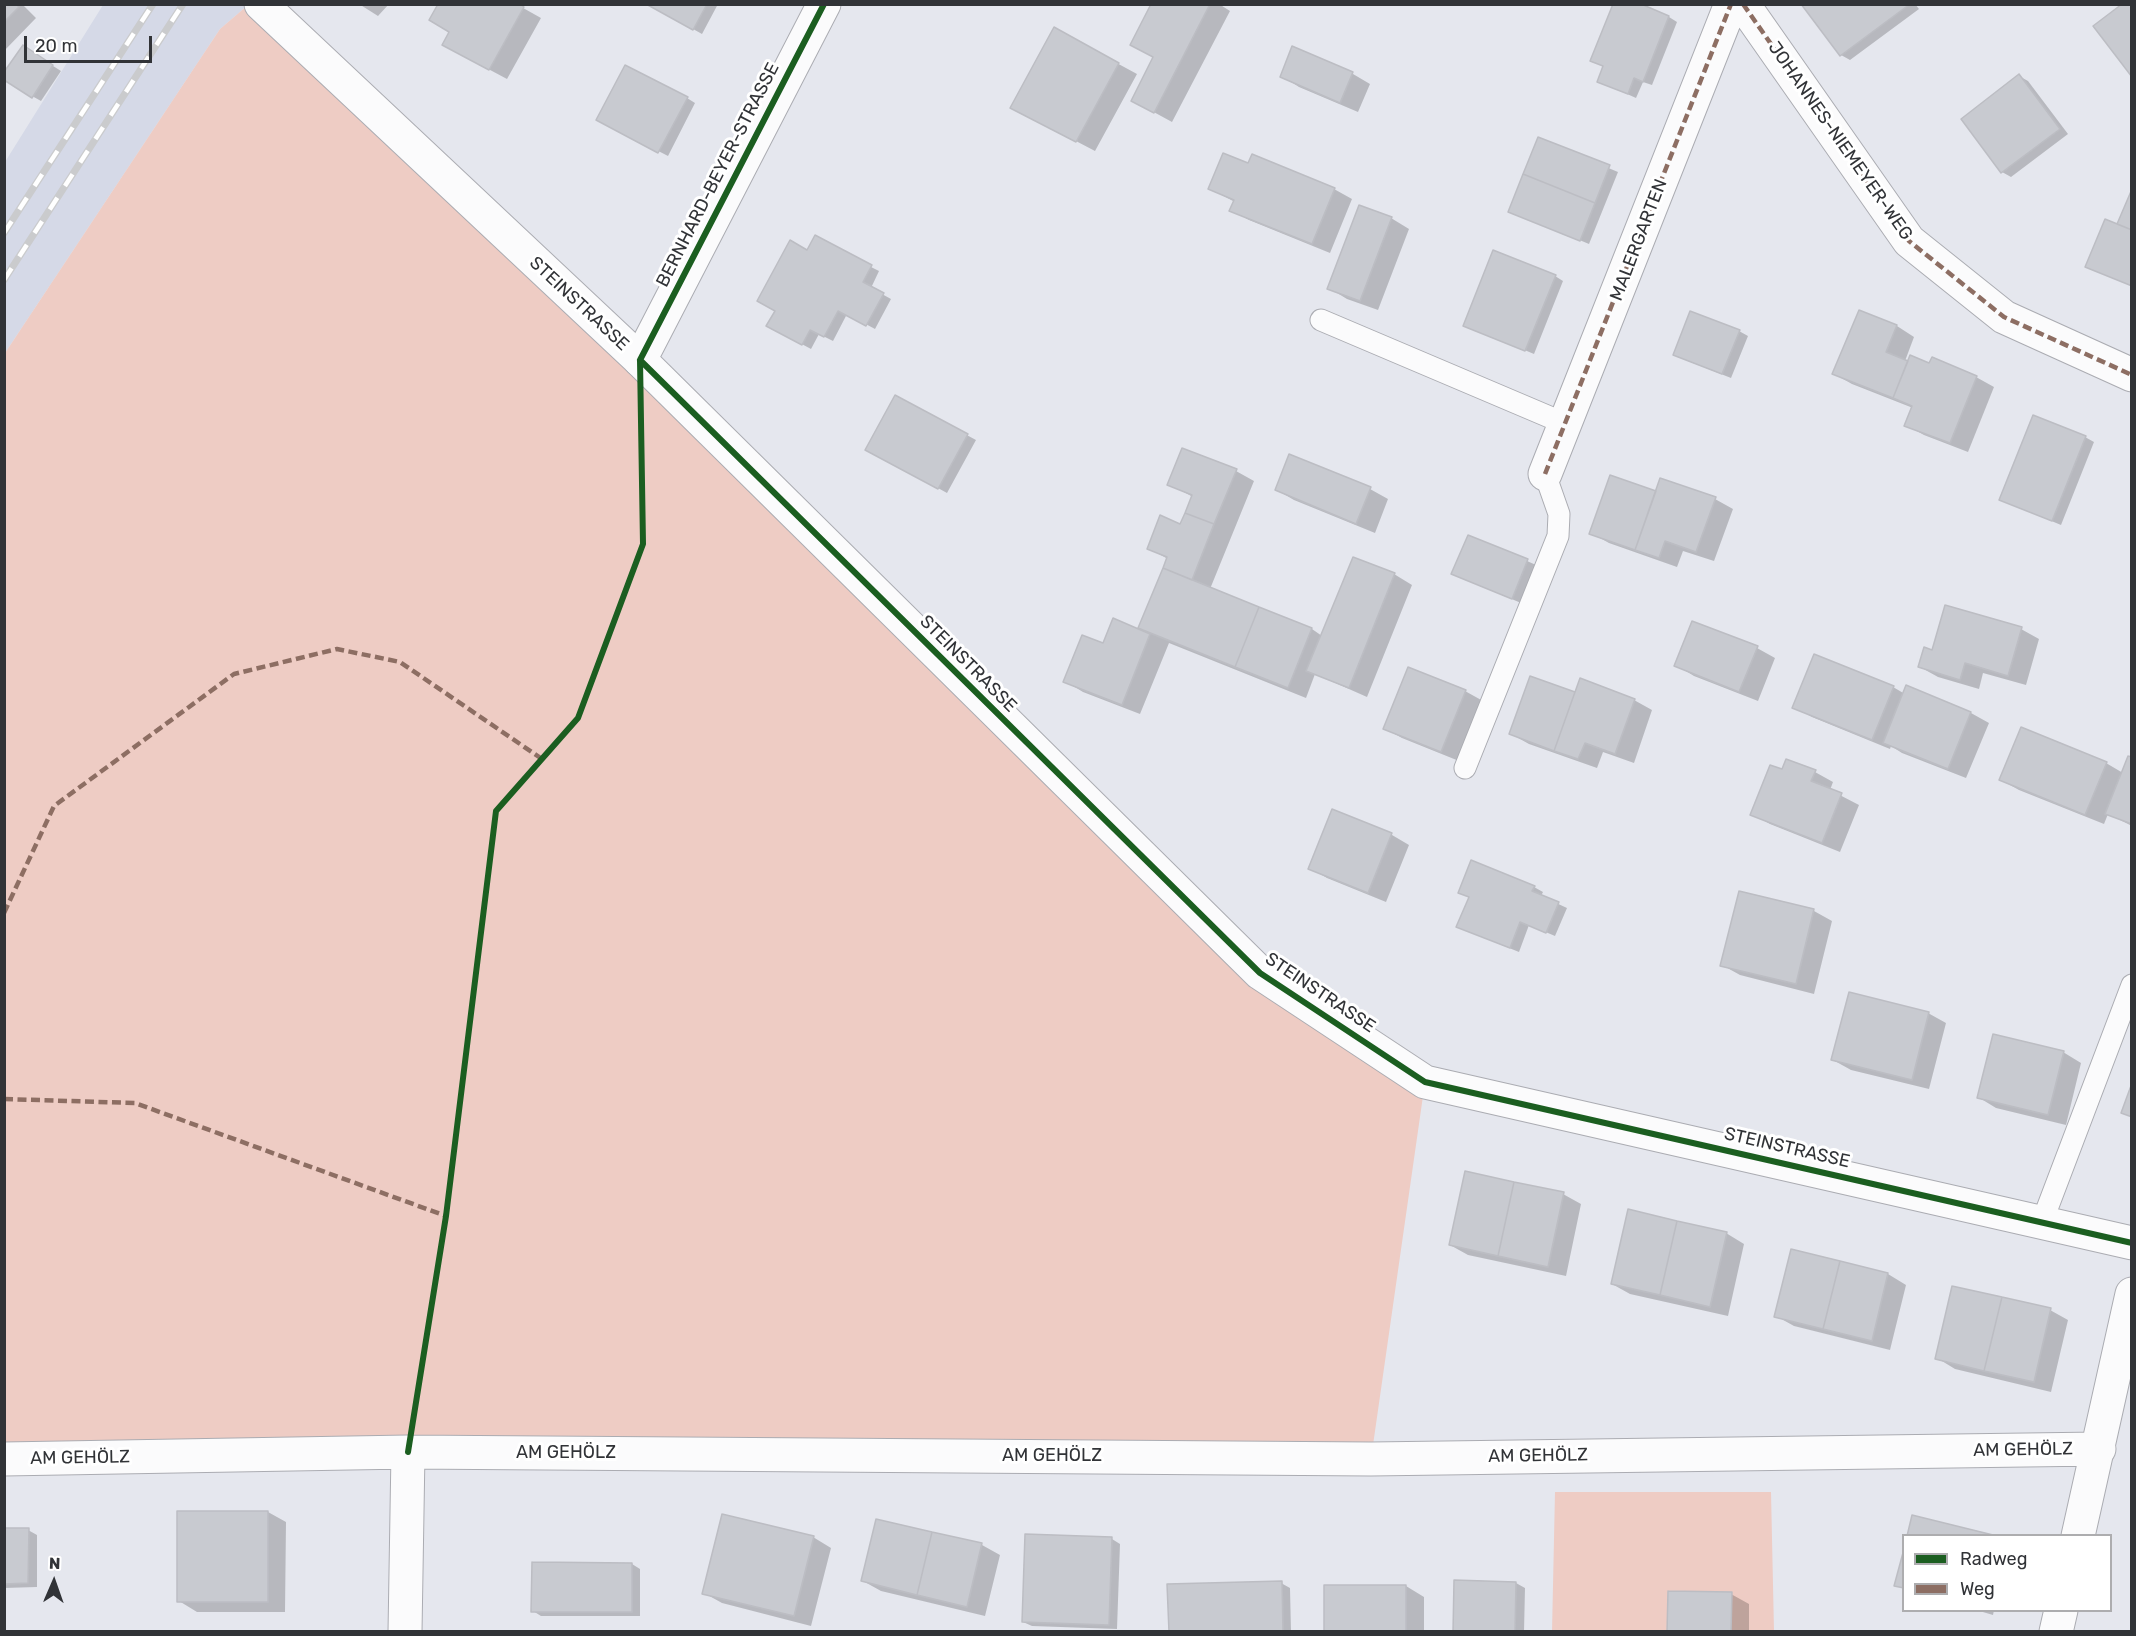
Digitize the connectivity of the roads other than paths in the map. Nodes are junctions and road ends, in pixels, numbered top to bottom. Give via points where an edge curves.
1 (261, 4) edge
2 (824, 4) edge
3 (1731, 4) edge
4 (1743, 4) edge
5 (1321, 320) dead end
6 (640, 360) junction
7 (2132, 375) edge
8 (1566, 424) junction
9 (1545, 474) joint
10 (1465, 768) dead end
11 (2132, 985) edge
12 (2042, 1222) junction
13 (2132, 1242) edge
14 (2132, 1294) edge
15 (2099, 1449) junction
16 (408, 1452) junction
17 (4, 1459) edge
18 (2078, 1534) edge
19 (2061, 1612) edge
20 (405, 1632) edge
21 (2056, 1632) edge

1 - 6 street, STEINSTRASSE
2 - 6 street, BERNHARD-BEYER-STRASSE
3 - 8 street, MALERGARTEN
4 - 7 street, JOHANNES-NIEMEYER-WEG via 1909,242 2004,317
5 - 8 lane
6 - 12 street, STEINSTRASSE via 1260,974 1425,1082
8 - 9 street, MALERGARTEN
9 - 10 lane via 1559,514 1558,536
11 - 12 lane
12 - 13 street, STEINSTRASSE
14 - 15 street
15 - 16 street, AM GEHÖLZ via 1371,1459
15 - 18 street
16 - 17 street, AM GEHÖLZ
16 - 20 street
19 - 21 street

